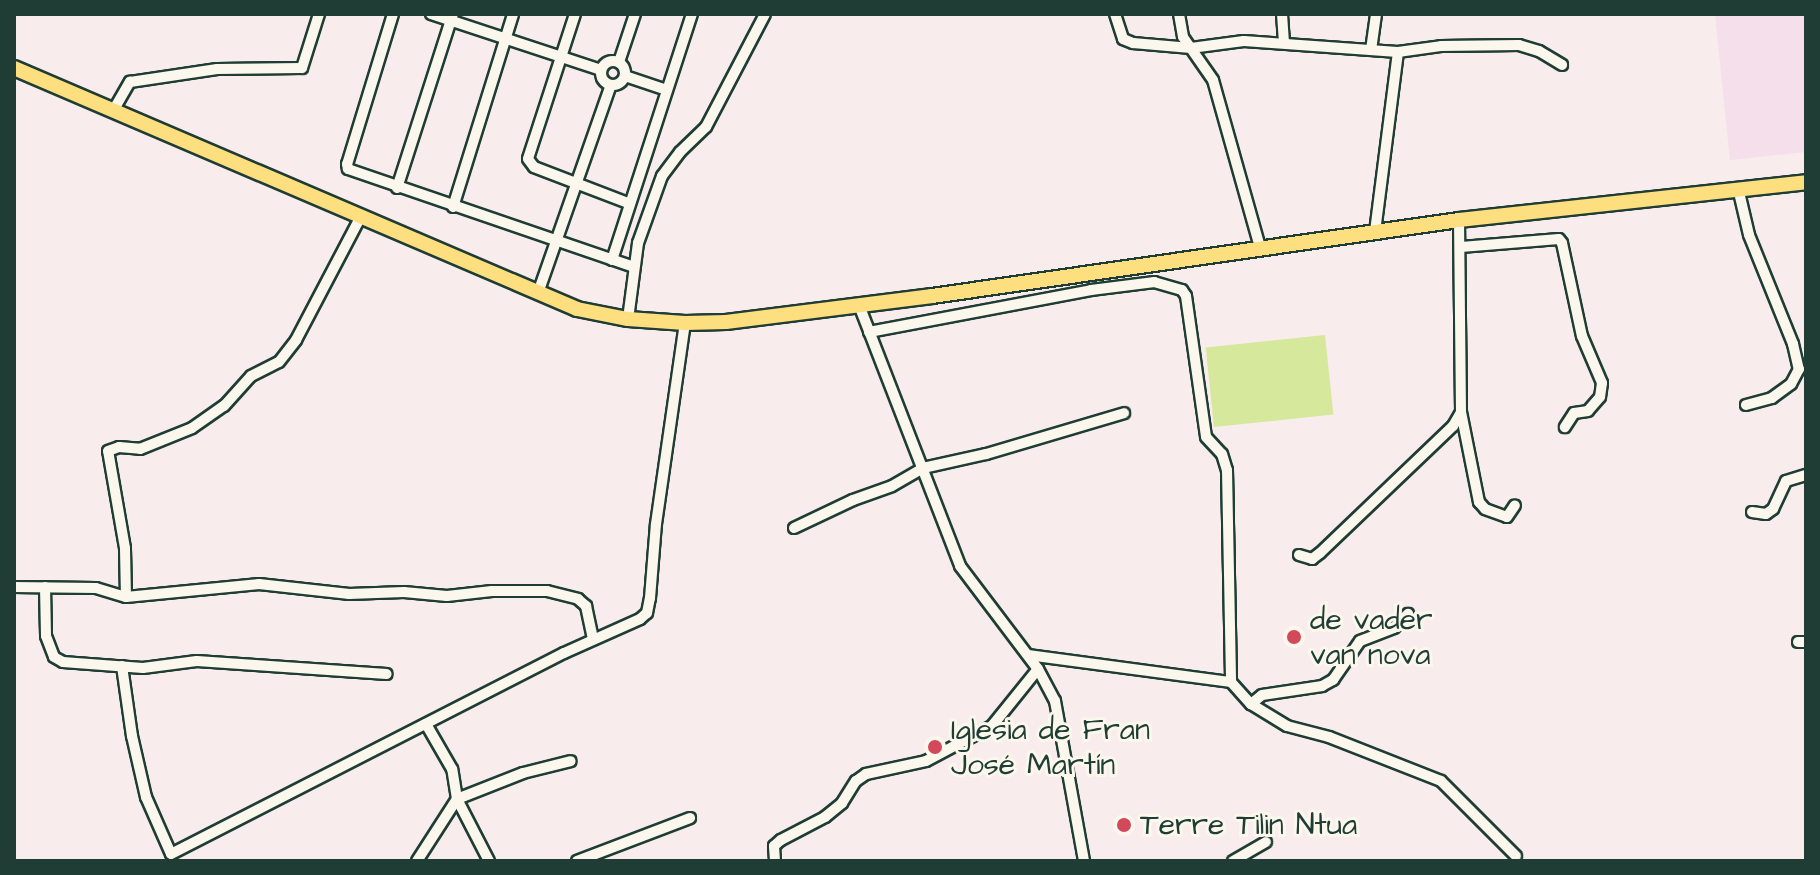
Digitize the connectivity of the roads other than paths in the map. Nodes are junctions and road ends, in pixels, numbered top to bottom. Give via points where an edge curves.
1 (319, 14) edge
2 (393, 14) edge
3 (431, 14) edge
4 (513, 14) edge
5 (575, 14) edge
6 (635, 14) edge
7 (692, 14) edge
8 (765, 14) edge
9 (1115, 14) edge
10 (1179, 14) edge
11 (1282, 14) edge
12 (1376, 14) edge
13 (452, 17) edge
14 (504, 38) junction
15 (1284, 43) junction
16 (1191, 48) junction
17 (1371, 50) junction
18 (1398, 52) junction
19 (561, 57) junction
20 (619, 62) junction
21 (1562, 65) dead end
22 (14, 68) edge
23 (601, 70) junction
24 (625, 76) junction
25 (611, 85) junction
26 (667, 90) junction
27 (113, 111) junction
28 (1806, 182) edge
29 (577, 183) junction
30 (397, 188) junction
31 (1738, 188) junction
32 (628, 203) junction
33 (453, 207) junction
34 (361, 216) junction
35 (1459, 220) junction
36 (1375, 232) junction
37 (559, 242) junction
38 (1260, 247) junction
39 (1461, 247) junction
40 (612, 260) junction
41 (634, 267) junction
42 (538, 293) junction
43 (859, 305) junction
44 (628, 319) junction
45 (685, 323) junction
46 (869, 332) junction
47 (1746, 405) dead end
48 (1461, 412) junction
49 (1124, 413) dead end
50 (1565, 427) dead end
51 (923, 468) junction
52 (1806, 475) edge
53 (1515, 505) dead end
54 (1752, 512) dead end
55 (794, 528) dead end
56 (1299, 555) dead end
57 (14, 587) edge
58 (45, 587) junction
59 (126, 597) junction
60 (1408, 614) dead end
61 (593, 639) junction
62 (1028, 655) junction
63 (122, 666) junction
64 (1038, 669) junction
65 (387, 674) dead end
66 (1231, 682) junction
67 (1251, 704) junction
68 (426, 724) junction
69 (571, 761) dead end
70 (457, 799) junction
71 (690, 818) dead end
72 (1266, 842) dead end
73 (1516, 856) dead end
74 (417, 861) edge
75 (489, 861) edge
76 (577, 861) edge
77 (775, 861) edge
78 (1084, 861) edge
79 (1233, 861) edge

1 - 27 street via 302,68 217,69 130,82
2 - 30 street via 347,164 353,173
3 - 13 street
4 - 14 street
5 - 19 street
6 - 20 street
7 - 26 street
8 - 41 street via 706,127 662,176
9 - 16 street via 1123,39
10 - 16 street
11 - 15 street
12 - 17 street
13 - 14 street
13 - 30 street
14 - 19 street
14 - 33 street
15 - 16 street via 1244,41
15 - 17 street
16 - 38 street via 1213,80
17 - 18 street
18 - 21 street via 1519,45
18 - 36 street
19 - 23 street
19 - 29 street via 528,159 534,167
20 - 23 street via 608,62
20 - 24 street
22 - 27 main road
23 - 25 street via 604,82
24 - 25 street
24 - 26 street
25 - 29 street
26 - 32 street
27 - 34 main road
28 - 31 main road
29 - 32 street
29 - 37 street
30 - 33 street
31 - 35 main road
31 - 47 street via 1749,235 1799,369 1791,384 1772,398
32 - 40 street
33 - 37 street
34 - 42 main road
34 - 59 street via 303,328 279,362 251,376 224,406 192,428 140,449 108,451 125,548
35 - 36 main road
35 - 39 street
36 - 38 main road
37 - 40 street
37 - 42 street
38 - 43 main road
39 - 48 street
39 - 50 street via 1559,239 1562,243 1582,336 1602,383 1600,397 1588,411 1574,413
40 - 41 street
41 - 44 street
42 - 44 main road via 577,309
43 - 45 main road
43 - 46 street
44 - 45 main road
45 - 61 street via 647,613
46 - 51 street
46 - 66 street via 1103,288 1154,282 1182,290 1206,437 1222,454 1227,470
48 - 53 street via 1481,506 1507,517
48 - 56 street via 1453,426 1320,553 1312,559
49 - 51 street
51 - 55 street
51 - 62 street via 960,566
52 - 54 street via 1786,481 1766,514
57 - 58 street
58 - 59 street via 96,588
58 - 63 street via 46,636 54,657
59 - 61 street via 259,584 349,594 547,591 586,606
60 - 67 street via 1394,628 1360,641 1333,680 1262,695
61 - 68 street
62 - 64 street
62 - 66 street
63 - 65 street via 197,661
63 - 68 street via 146,797 171,854
64 - 77 street via 992,726 926,761 866,774 825,817 774,846
64 - 78 street via 1055,701
66 - 67 street
67 - 73 street via 1287,726 1441,781
68 - 70 street via 452,769
69 - 70 street
70 - 74 street
70 - 75 street
71 - 76 street
72 - 79 street

